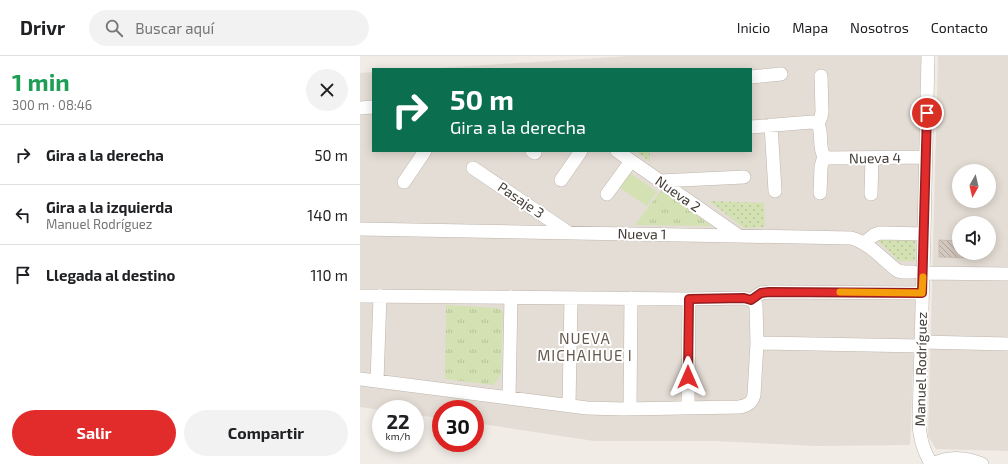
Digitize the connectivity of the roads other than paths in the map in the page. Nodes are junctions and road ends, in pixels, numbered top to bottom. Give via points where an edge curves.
1 (928, 56) edge
2 (781, 74) dead end
3 (821, 76) dead end
4 (752, 77) edge
5 (372, 107) edge
6 (360, 108) edge
7 (818, 124) junction
8 (771, 125) junction
9 (752, 127) edge
10 (424, 152) edge
11 (580, 152) edge
12 (618, 152) edge
13 (824, 156) junction
14 (926, 157) junction
15 (872, 158) junction
16 (631, 161) junction
17 (473, 168) dead end
18 (744, 176) dead end
19 (561, 180) dead end
20 (660, 181) junction
21 (404, 182) dead end
22 (775, 191) dead end
23 (820, 193) dead end
24 (607, 194) dead end
25 (871, 194) dead end
26 (360, 229) edge
27 (569, 233) junction
28 (924, 234) junction
29 (739, 236) junction
30 (864, 243) junction
31 (918, 272) junction
32 (1008, 274) edge
33 (922, 293) junction
34 (360, 296) edge
35 (380, 296) junction
36 (511, 297) junction
37 (571, 298) junction
38 (632, 298) junction
39 (689, 299) junction
40 (751, 300) junction
41 (756, 343) junction
42 (921, 344) junction
43 (1008, 344) edge
44 (360, 379) edge
45 (378, 381) junction
46 (509, 398) junction
47 (569, 405) junction
48 (688, 408) junction
49 (630, 409) junction
50 (932, 464) edge
51 (982, 464) edge

1 - 14 street, Manuel Rodríguez
2 - 4 street
3 - 7 street via 822,112
5 - 6 street
7 - 8 street via 812,122
7 - 13 street
8 - 9 street
8 - 22 street
10 - 21 street
11 - 19 street
12 - 16 street, Nueva 2
13 - 15 street, Nueva 4
13 - 23 street
14 - 15 street, Nueva 4
14 - 28 street, Manuel Rodríguez
15 - 25 street
16 - 20 street, Nueva 2
16 - 24 street
17 - 27 street, Pasaje 3
18 - 20 street
20 - 29 street, Nueva 2
26 - 27 street, Nueva 1
27 - 29 street, Nueva 1
28 - 30 street via 880,233
28 - 31 street, Manuel Rodríguez
29 - 30 street, Nueva 1 via 851,238
30 - 31 street, Nueva 1 via 898,271
31 - 32 street, Nueva 1
31 - 33 street, Manuel Rodríguez
33 - 40 street via 769,292 761,293
33 - 42 street, Manuel Rodríguez
34 - 35 street
35 - 36 street
35 - 45 street
36 - 37 street
36 - 46 street
37 - 38 street
37 - 47 street
38 - 39 street
38 - 49 street
39 - 40 street
39 - 48 street
40 - 41 street via 756,305
41 - 42 street
41 - 48 street via 754,395 751,402 739,407
42 - 43 street
42 - 50 street, Manuel Rodríguez via 919,431 923,450
44 - 45 street
45 - 46 street
46 - 47 street
47 - 49 street
48 - 49 street
50 - 51 street via 964,458

